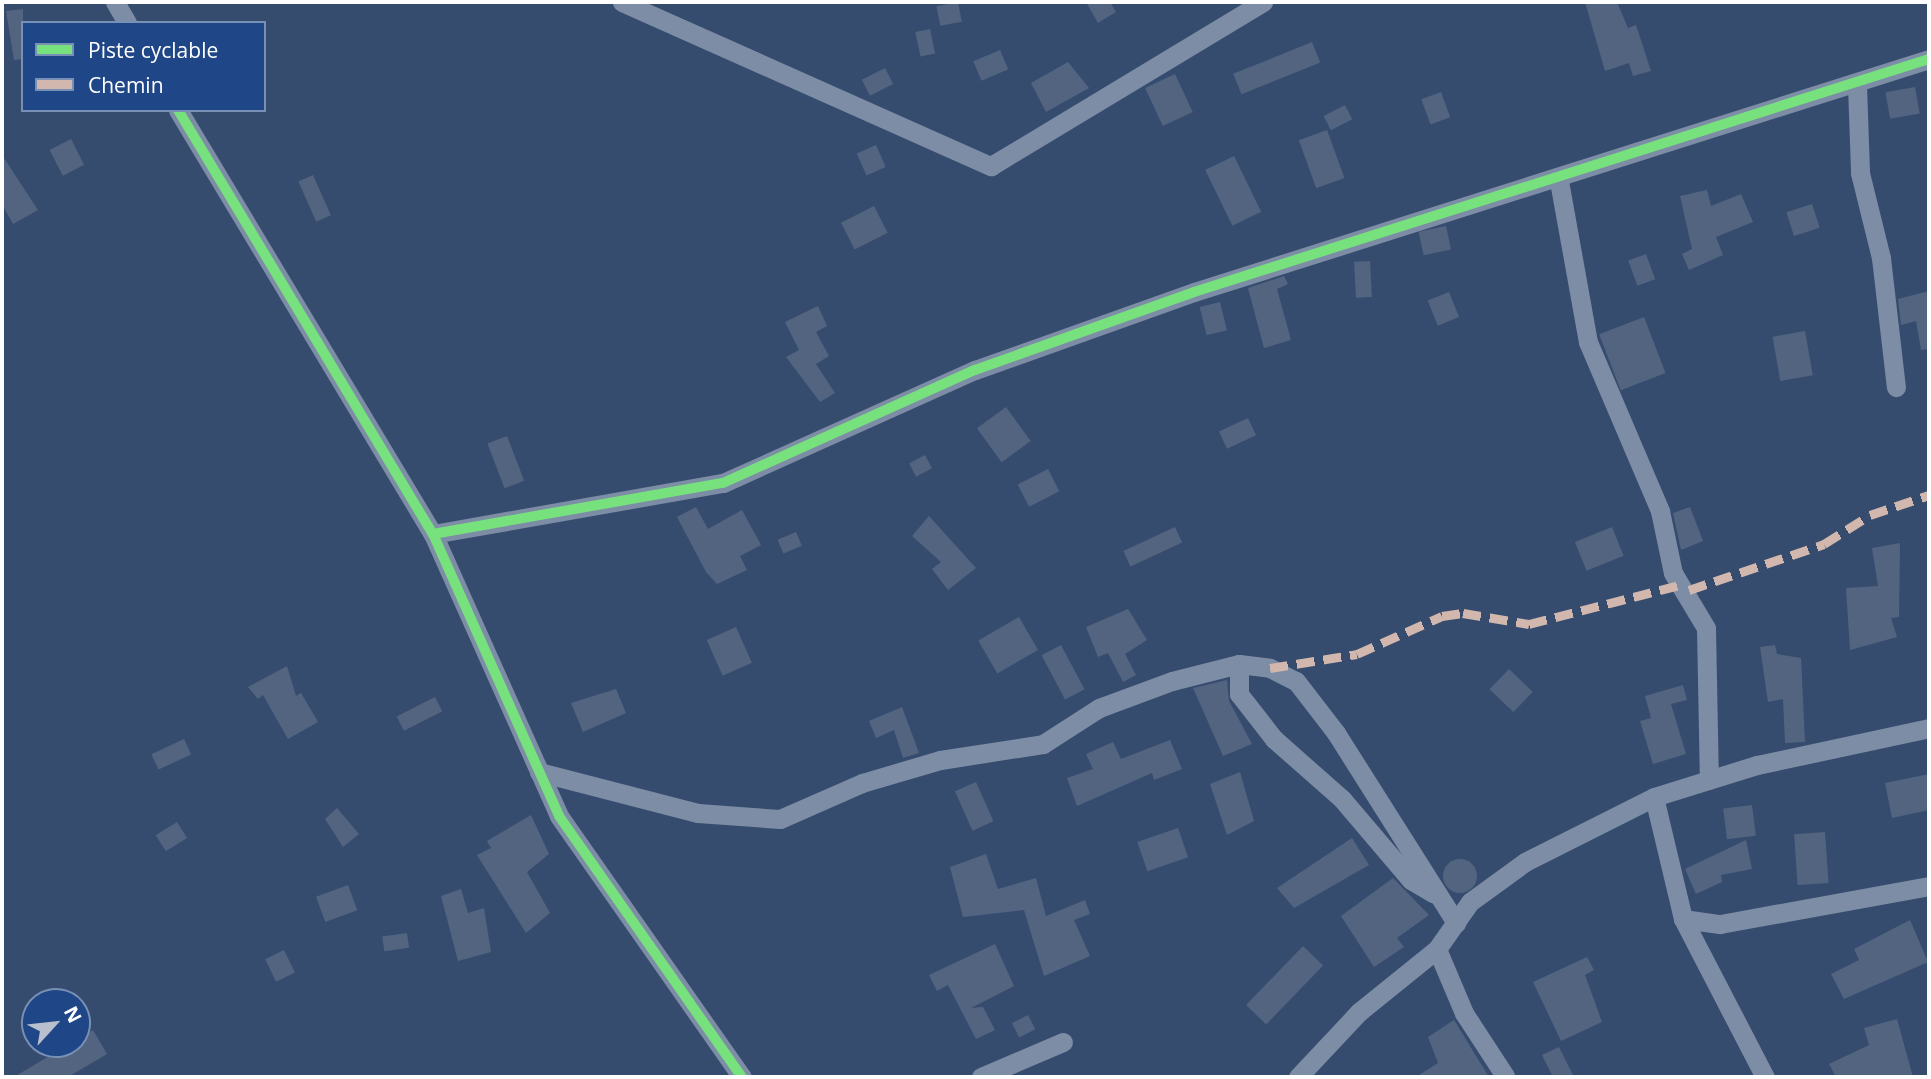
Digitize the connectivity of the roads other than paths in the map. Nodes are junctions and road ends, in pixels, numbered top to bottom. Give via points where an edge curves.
1 (115, 2) edge
2 (622, 2) edge
3 (1264, 2) edge
4 (126, 21) edge
5 (1929, 59) edge
6 (1857, 85) junction
7 (179, 112) edge
8 (1559, 181) junction
9 (1896, 387) dead end
10 (433, 534) junction
11 (1239, 664) junction
12 (1929, 727) edge
13 (539, 772) junction
14 (1709, 780) junction
15 (1654, 797) junction
16 (1929, 886) edge
17 (1436, 895) junction
18 (1683, 919) junction
19 (1456, 923) junction
20 (1437, 949) junction
21 (1063, 1042) dead end
22 (1505, 1076) edge
23 (742, 1077) edge
24 (981, 1077) edge
25 (1298, 1077) edge
26 (1765, 1077) edge

1 - 4 street
2 - 3 street via 991,166
5 - 6 street
6 - 8 street
6 - 9 street via 1860,173 1881,258
7 - 10 street
8 - 10 street via 1194,292 988,366 723,483
8 - 14 street via 1588,342 1660,511 1669,562 1706,628
10 - 13 street
11 - 13 street via 1100,708 1043,744 940,760 862,783 780,819 698,813
11 - 17 street via 1239,694 1274,739 1342,799 1411,880
11 - 17 street via 1270,668 1296,681 1336,733
12 - 14 street
13 - 23 street via 559,816
14 - 15 street
15 - 18 street
15 - 19 street via 1525,862 1470,902
16 - 18 street via 1720,925
17 - 19 street
18 - 26 street
19 - 20 street
20 - 22 street via 1464,1013
20 - 25 street via 1359,1012
21 - 24 street

